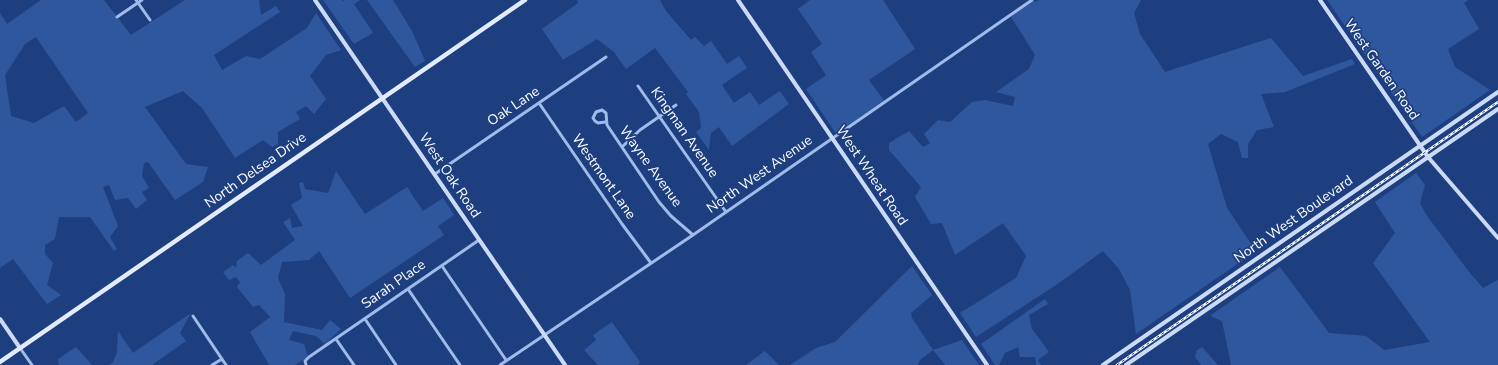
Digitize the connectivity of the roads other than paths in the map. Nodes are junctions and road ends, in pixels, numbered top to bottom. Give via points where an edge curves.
1 (142, 0) edge
2 (315, 0) edge
3 (525, 0) edge
4 (738, 0) edge
5 (1032, 0) edge
6 (1320, 0) edge
7 (137, 1) edge
8 (117, 17) dead end
9 (150, 20) dead end
10 (606, 58) dead end
11 (638, 86) dead end
12 (1498, 92) edge
13 (382, 98) junction
14 (539, 103) junction
15 (676, 105) dead end
16 (1498, 109) edge
17 (659, 118) junction
18 (605, 122) dead end
19 (832, 138) junction
20 (1420, 146) junction
21 (622, 147) junction
22 (1428, 157) junction
23 (435, 174) junction
24 (726, 212) junction
25 (693, 235) junction
26 (1498, 238) edge
27 (480, 240) junction
28 (651, 263) junction
29 (442, 266) junction
30 (408, 289) junction
31 (193, 316) dead end
32 (0, 319) edge
33 (365, 319) junction
34 (544, 335) junction
35 (336, 339) junction
36 (20, 348) junction
37 (222, 359) junction
38 (506, 360) junction
39 (0, 362) edge
40 (32, 365) edge
41 (212, 365) edge
42 (226, 365) edge
43 (306, 365) edge
44 (354, 365) edge
45 (396, 365) edge
46 (460, 365) edge
47 (500, 365) edge
48 (565, 365) edge
49 (987, 365) edge
50 (1103, 365) edge
51 (1126, 365) edge

1 - 7 street
2 - 13 main road, West Oak Road
3 - 13 main road, North Delsea Drive
4 - 19 main road, West Wheat Road
5 - 19 street, North West Avenue
6 - 20 main road, West Garden Road
7 - 8 street
7 - 9 street
10 - 14 street, Oak Lane
11 - 17 street, Kingman Avenue
12 - 20 main road, North West Boulevard
13 - 23 main road, West Oak Road
13 - 36 main road, North Delsea Drive
14 - 23 street, Oak Lane
14 - 28 street, Westmont Lane
15 - 17 street
16 - 22 main road
17 - 21 street via 636,133
17 - 24 street, Kingman Avenue
18 - 21 street, Wayne Avenue via 595,121 593,118 596,112 602,110 606,113 607,125
19 - 24 street, North West Avenue
19 - 49 main road, West Wheat Road
20 - 22 main road, West Garden Road
20 - 50 main road, North West Boulevard
21 - 25 street, Wayne Avenue via 665,209
22 - 26 main road, West Garden Road
22 - 51 main road
23 - 27 main road, West Oak Road
24 - 25 street, North West Avenue
25 - 28 street, North West Avenue
27 - 29 street, Sarah Place
27 - 34 main road, West Oak Road
28 - 34 street, North West Avenue
29 - 30 street, Sarah Place
29 - 38 street
30 - 33 street, Sarah Place
30 - 46 street
31 - 37 street
32 - 36 main road
33 - 35 street, Sarah Place
33 - 45 street
34 - 38 street, North West Avenue
34 - 48 main road, West Oak Road
35 - 43 street, Sarah Place via 307,358
35 - 44 street
36 - 39 main road, North Delsea Drive
36 - 40 street
37 - 41 street
37 - 42 street
38 - 47 street, North West Avenue

